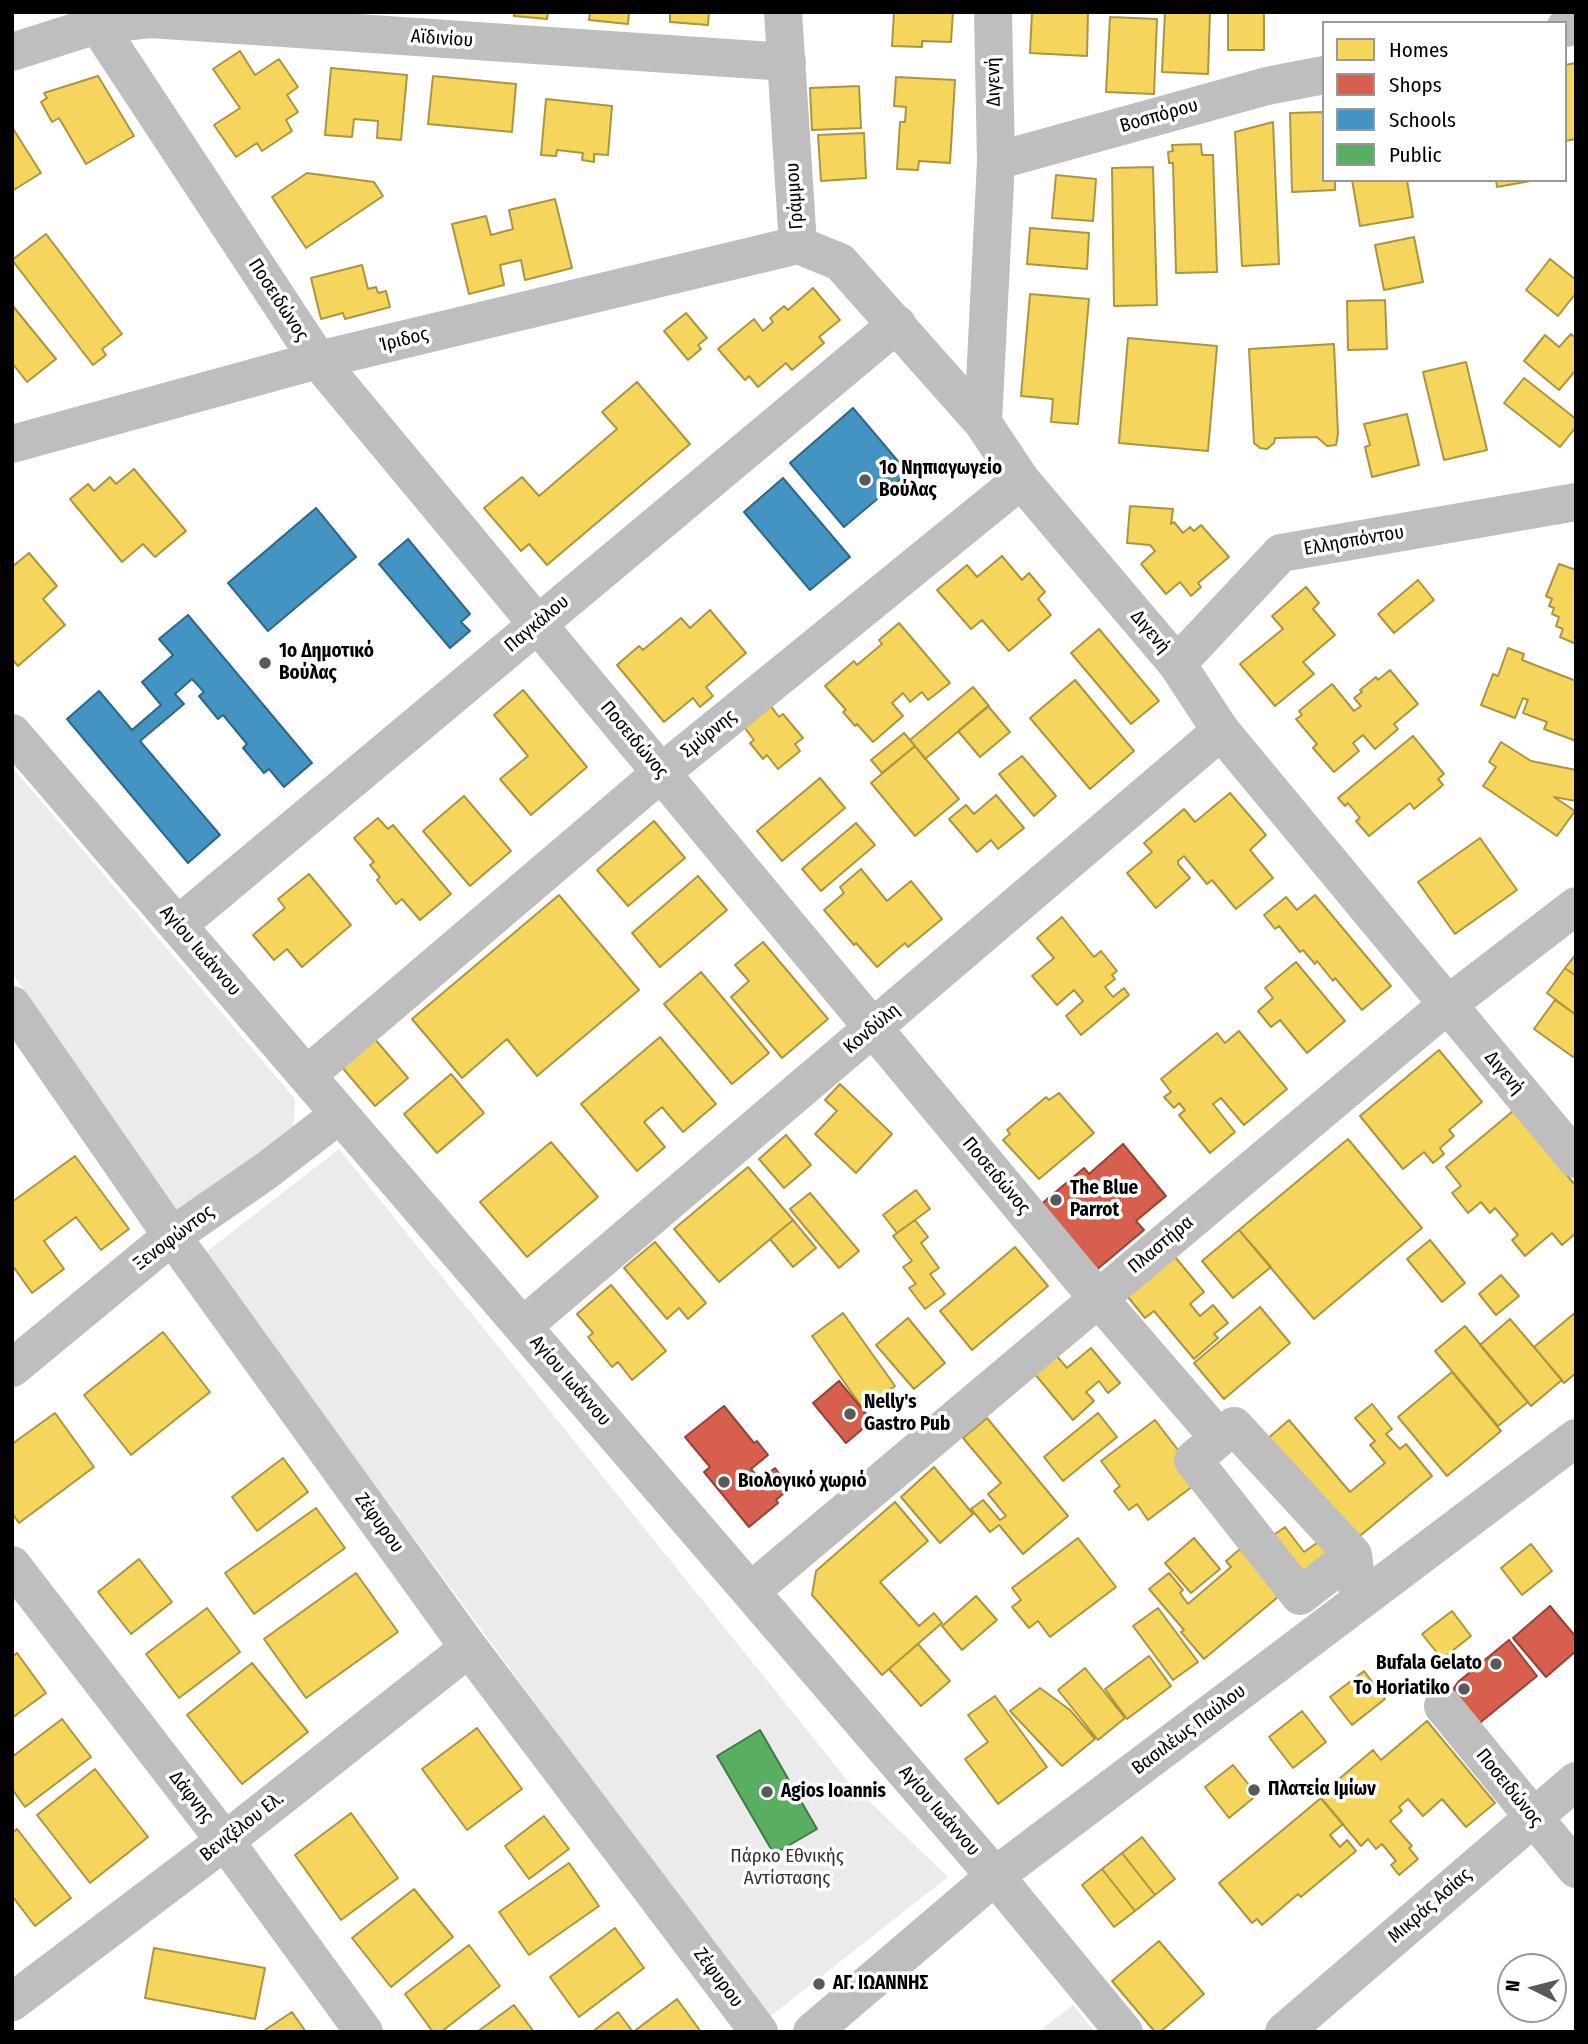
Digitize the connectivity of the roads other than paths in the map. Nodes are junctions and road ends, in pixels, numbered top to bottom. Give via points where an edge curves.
1 (783, 12) edge
2 (993, 12) edge
3 (93, 19) edge
4 (12, 52) edge
5 (787, 62) junction
6 (1322, 75) edge
7 (996, 161) junction
8 (798, 245) junction
9 (897, 324) junction
10 (318, 360) junction
11 (983, 423) junction
12 (12, 444) edge
13 (1021, 481) junction
14 (1576, 502) edge
15 (538, 624) junction
16 (1177, 664) junction
17 (1221, 731) junction
18 (12, 733) edge
19 (661, 773) junction
20 (1575, 904) edge
21 (178, 925) junction
22 (12, 1005) edge
23 (1447, 1005) junction
24 (874, 1029) junction
25 (307, 1075) junction
26 (340, 1114) junction
27 (1576, 1159) edge
28 (172, 1236) junction
29 (1098, 1298) junction
30 (523, 1326) junction
31 (12, 1368) edge
32 (1219, 1438) junction
33 (1576, 1438) edge
34 (1353, 1555) junction
35 (12, 1565) edge
36 (751, 1591) junction
37 (1359, 1601) junction
38 (468, 1648) junction
39 (1443, 1706) dead end
40 (1576, 1781) edge
41 (1533, 1818) junction
42 (225, 1841) junction
43 (1576, 1869) edge
44 (995, 1876) junction
45 (12, 2003) edge
46 (364, 2032) edge
47 (759, 2032) edge
48 (811, 2032) edge
49 (1124, 2032) edge
50 (1284, 2032) edge

1 - 5 street, Γράμμου
2 - 7 street, Διγενή
3 - 4 street, Αϊδινίου
3 - 5 street, Αϊδινίου
3 - 10 street, Ποσειδώνος
5 - 8 street, Γράμμου
6 - 7 street, Βοσπόρου via 1267,86
7 - 11 street, Διγενή
8 - 9 street, Γράμμου via 840,262
8 - 10 street, Ίριδος
9 - 11 street, Γράμμου
9 - 15 street, Παγκάλου
10 - 12 street, Ίριδος
10 - 15 street, Ποσειδώνος
11 - 13 street, Διγενή
13 - 16 street, Διγενή
13 - 19 street, Σμύρνης
14 - 16 street, Ελλησπόντου via 1281,553
15 - 19 street, Ποσειδώνος
15 - 21 street, Παγκάλου
16 - 17 street, Διγενή
17 - 23 street, Διγενή
17 - 24 street, Κονδύλη
18 - 21 street, Αγίου Ιωάννου
19 - 24 street, Ποσειδώνος
19 - 25 street, Σμύρνης
20 - 23 street, Πλαστήρα
21 - 25 street, Αγίου Ιωάννου
22 - 28 street, Ζέφυρου
23 - 27 street, Διγενή
23 - 29 street, Πλαστήρα
24 - 29 street, Ποσειδώνος
24 - 30 street, Κονδύλη
25 - 26 street, Αγίου Ιωάννου
26 - 28 street, Ξενοφώντος
26 - 30 street, Αγίου Ιωάννου
28 - 31 street, Ξενοφώντος
28 - 38 street, Ζέφυρου
29 - 32 street, Ποσειδώνος
29 - 36 street, Πλαστήρα
30 - 36 street, Αγίου Ιωάννου
32 - 34 street via 1234,1426
32 - 34 street via 1193,1460 1300,1596
33 - 37 street, Βασιλέως Παύλου
34 - 37 street
35 - 42 street, Δάφνης
36 - 44 street, Αγίου Ιωάννου
37 - 44 street, Βασιλέως Παύλου
38 - 42 street, Βενιζέλου Ελ.
38 - 47 street, Ζέφυρου
39 - 41 street, Ποσειδώνος
40 - 41 street, Μικράς Ασίας
41 - 43 street, Ποσειδώνος
41 - 50 street, Μικράς Ασίας
42 - 45 street, Βενιζέλου Ελ.
42 - 46 street, Δάφνης
44 - 48 street, Βασιλέως Παύλου
44 - 49 street, Αγίου Ιωάννου

